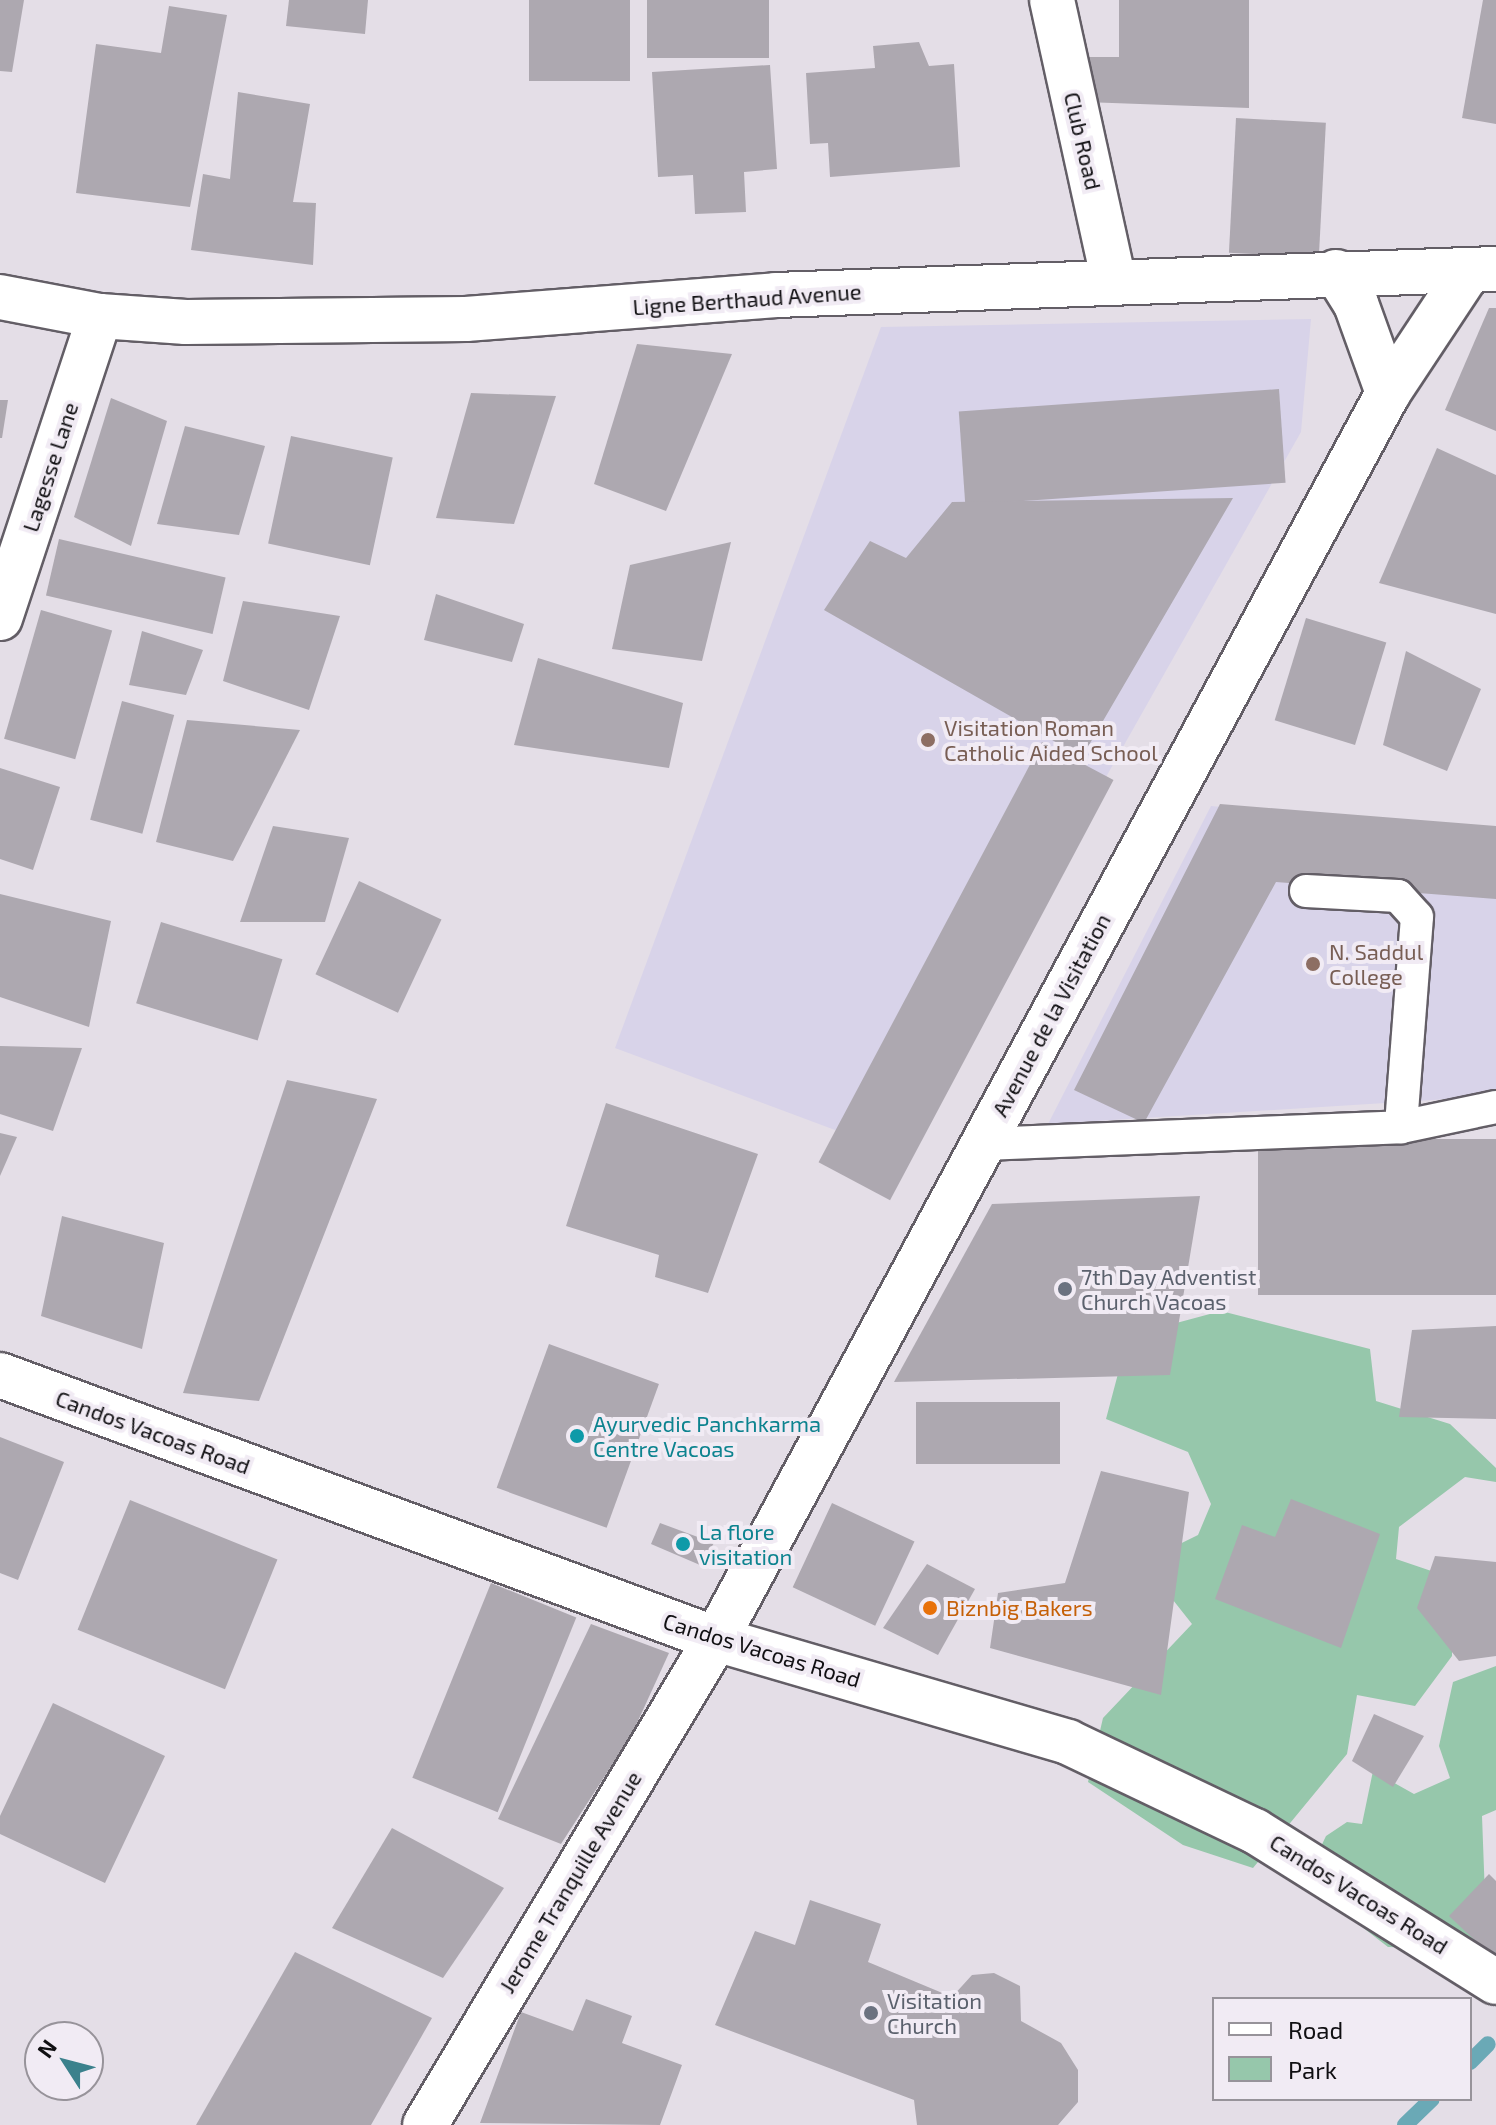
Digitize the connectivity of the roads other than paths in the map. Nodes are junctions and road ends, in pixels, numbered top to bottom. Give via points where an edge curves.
1 (1052, 0) edge
2 (1482, 271) edge
3 (1336, 272) junction
4 (1114, 281) junction
5 (0, 297) edge
6 (100, 316) junction
7 (1388, 393) junction
8 (0, 618) edge
9 (1306, 891) dead end
10 (1496, 1107) edge
11 (1401, 1127) junction
12 (984, 1144) junction
13 (0, 1375) edge
14 (716, 1639) junction
15 (1492, 1978) edge
16 (425, 2125) edge

1 - 4 street, Club Road
2 - 3 street, Ligne Berthaud Avenue
2 - 7 street, Avenue de la Visitation
3 - 4 street, Ligne Berthaud Avenue
3 - 7 street via 1356,304
4 - 6 street, Ligne Berthaud Avenue via 466,319
5 - 6 street, Ligne Berthaud Avenue
6 - 8 street, Lagesse Lane
7 - 12 street, Avenue de la Visitation
9 - 11 lane via 1398,896 1417,917
10 - 11 lane
11 - 12 lane
12 - 14 street, Avenue de la Visitation
13 - 14 street, Candos Vacoas Road
14 - 15 street, Candos Vacoas Road via 1068,1742 1255,1831
14 - 16 street, Jerome Tranquille Avenue

